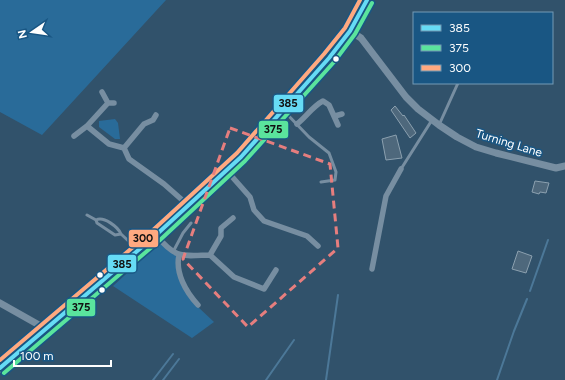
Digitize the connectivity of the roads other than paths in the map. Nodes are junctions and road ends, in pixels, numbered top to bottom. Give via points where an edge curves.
1 (367, 0) edge
2 (350, 31) junction
3 (458, 84) edge
4 (102, 92) dead end
5 (283, 110) junction
6 (342, 114) dead end
7 (156, 115) dead end
8 (335, 116) junction
9 (432, 120) junction
10 (297, 124) junction
11 (338, 125) dead end
12 (439, 125) junction
13 (88, 126) junction
14 (74, 136) dead end
15 (124, 148) junction
16 (565, 166) edge
17 (401, 169) joint
18 (226, 171) junction
19 (321, 182) dead end
20 (189, 206) junction
21 (87, 214) dead end
22 (233, 218) dead end
23 (96, 220) junction
24 (192, 224) dead end
25 (121, 234) junction
26 (156, 235) junction
27 (318, 246) dead end
28 (139, 250) junction
29 (176, 254) junction
30 (210, 255) junction
31 (372, 269) dead end
32 (276, 270) dead end
33 (0, 303) edge
34 (198, 305) dead end
35 (47, 328) junction
36 (0, 368) edge

1 - 2 highway
2 - 5 highway
2 - 9 street, Turning Lane via 361,38 406,97
3 - 12 lane
4 - 13 street via 111,103
5 - 10 lane
5 - 18 highway via 241,158
6 - 8 street
7 - 15 street via 153,120 144,124
8 - 10 street via 323,101
8 - 11 street
9 - 12 street, Turning Lane
9 - 17 lane
10 - 19 lane via 329,153 336,172 335,180
12 - 16 street, Turning Lane via 470,144 496,153 556,168
13 - 14 street
13 - 15 street via 109,144
15 - 20 street via 129,159
17 - 31 street via 386,196
18 - 20 highway
18 - 27 street via 250,197 254,210 264,221 308,236
20 - 26 highway
21 - 23 lane
22 - 30 street via 221,228 222,236
23 - 25 lane via 115,235
23 - 25 lane via 103,219 119,229
24 - 29 lane via 183,233
25 - 28 lane
26 - 28 highway
26 - 29 street
28 - 35 highway
29 - 30 street
29 - 34 street via 178,271
30 - 32 street via 234,277 264,290
33 - 35 street
35 - 36 highway

